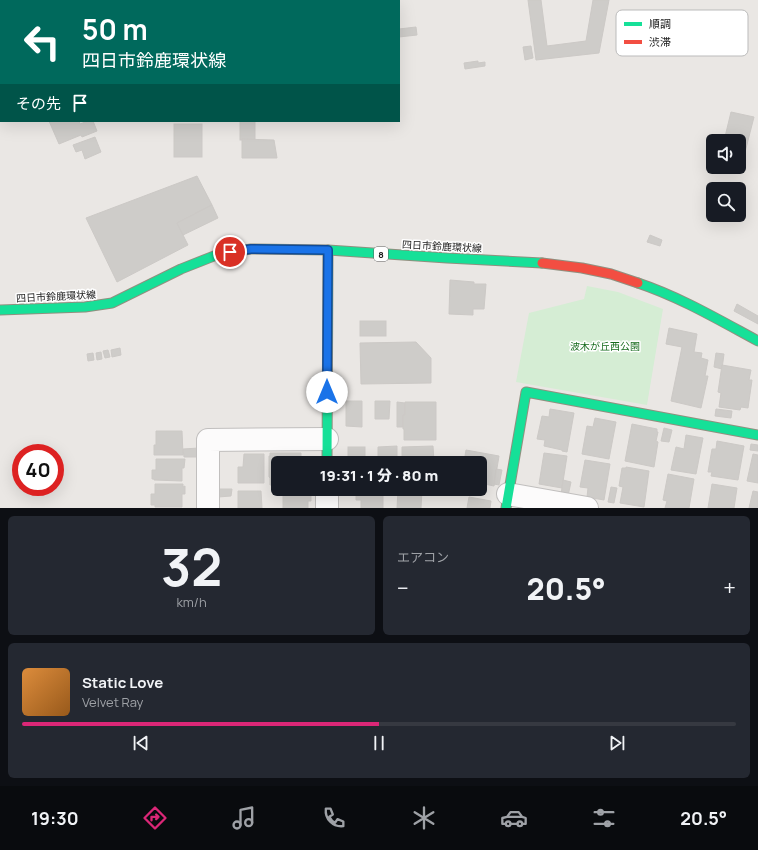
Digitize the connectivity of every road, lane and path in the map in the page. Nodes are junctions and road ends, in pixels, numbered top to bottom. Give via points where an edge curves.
1 (328, 250) junction
2 (0, 310) edge
3 (758, 341) edge
4 (758, 435) edge
5 (327, 440) junction
6 (327, 456) edge
7 (327, 496) edge
8 (507, 501) edge
9 (208, 508) edge
10 (327, 508) edge
11 (587, 508) edge

1 - 2 main road, 四日市鈴鹿環状線 / 8 via 251,249 219,254 181,269 112,303 85,307
1 - 3 main road, 四日市鈴鹿環状線 / 8 via 554,264 611,274 657,289
1 - 5 main road
4 - 8 main road via 526,392
5 - 6 main road
5 - 9 street via 208,440
7 - 10 street
8 - 11 street

